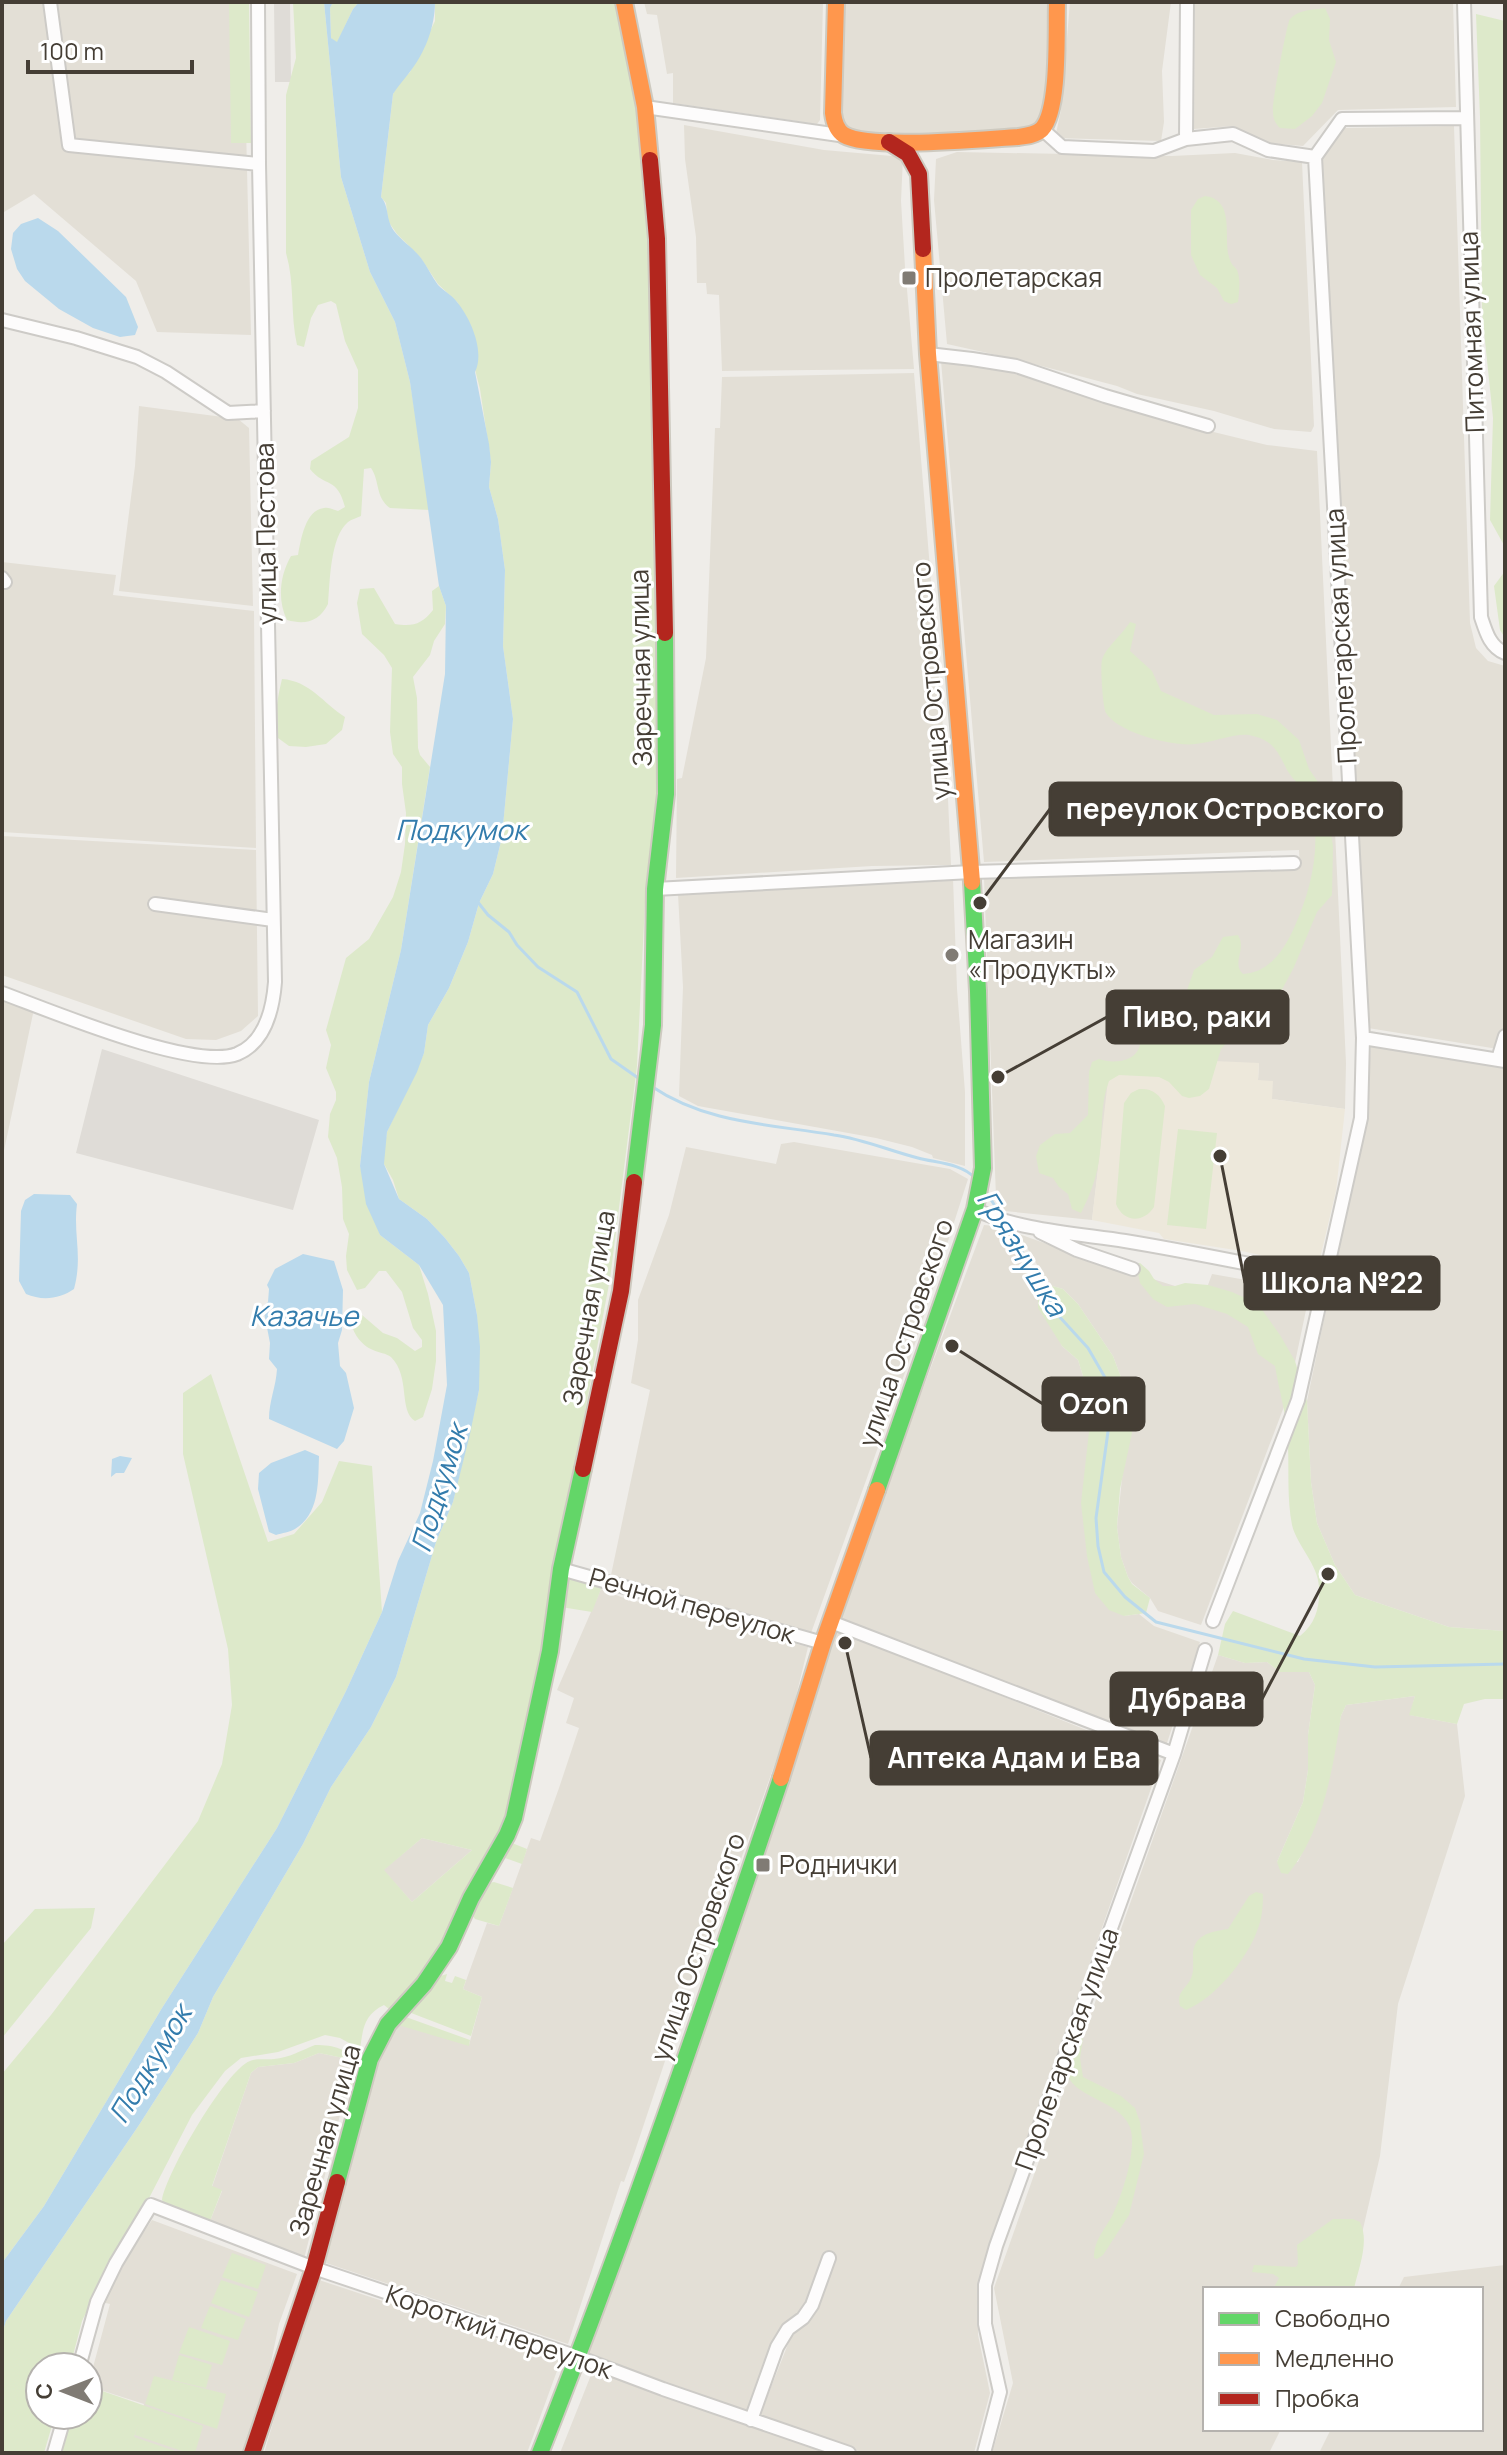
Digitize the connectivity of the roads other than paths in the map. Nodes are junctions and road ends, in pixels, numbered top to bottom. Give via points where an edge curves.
1 (50, 2) edge
2 (258, 2) edge
3 (624, 2) edge
4 (836, 2) edge
5 (1057, 2) edge
6 (1187, 2) edge
7 (1464, 2) edge
8 (645, 107) junction
9 (833, 113) junction
10 (1467, 118) junction
11 (1042, 129) junction
12 (817, 132) junction
13 (846, 136) junction
14 (951, 139) junction
15 (1186, 139) junction
16 (889, 142) junction
17 (1315, 157) junction
18 (259, 164) junction
19 (919, 174) junction
20 (2, 320) edge
21 (928, 354) junction
22 (264, 411) junction
23 (1208, 426) dead end
24 (1505, 653) edge
25 (1294, 863) dead end
26 (971, 872) junction
27 (655, 889) junction
28 (155, 904) dead end
29 (273, 920) junction
30 (2, 993) edge
31 (1505, 1036) edge
32 (1363, 1038) junction
33 (1502, 1060) edge
34 (976, 1204) junction
35 (1026, 1225) junction
36 (1133, 1269) dead end
37 (1325, 1279) junction
38 (561, 1569) junction
39 (1213, 1621) dead end
40 (831, 1622) junction
41 (823, 1643) junction
42 (1205, 1650) dead end
43 (1174, 1754) junction
44 (829, 2258) dead end
45 (314, 2268) junction
46 (83, 2351) edge
47 (578, 2357) junction
48 (751, 2420) junction
49 (60, 2431) edge
50 (54, 2453) edge
51 (252, 2453) edge
52 (540, 2453) edge
53 (849, 2453) edge
54 (984, 2453) edge

1 - 18 street via 69,145
2 - 18 street, улица Пестова
3 - 8 street, Заречная улица
4 - 9 street
5 - 11 street via 1051,111
6 - 15 street
7 - 10 street, Питомная улица
8 - 12 street
8 - 27 street, Заречная улица via 657,239 667,676 666,794
9 - 12 street
9 - 13 street via 838,130
10 - 17 street via 1342,119
10 - 24 street, Питомная улица via 1481,617 1488,638
11 - 14 street via 1018,137
11 - 15 street via 1062,147 1154,151
12 - 13 street
13 - 16 street
14 - 16 street
14 - 19 street via 932,151
15 - 17 street via 1233,134 1268,150
16 - 19 street via 911,155
17 - 32 street, Пролетарская улица
18 - 22 street, улица Пестова
19 - 21 street, улица Островского
20 - 22 street via 137,357 228,413
21 - 23 street via 1016,366
21 - 26 street, улица Островского
22 - 29 street, улица Пестова
25 - 26 street
26 - 27 street
26 - 34 street, улица Островского via 983,1168
27 - 38 street, Заречная улица via 653,1025 621,1291
28 - 29 street
29 - 30 street, улица Пестова via 273,1004 257,1039 238,1053 196,1055 143,1043
31 - 33 street
32 - 33 street
32 - 37 street, Пролетарская улица via 1361,1118
34 - 35 street via 992,1217
34 - 40 street, улица Островского
35 - 36 street
35 - 37 street
37 - 39 street, Пролетарская улица via 1298,1400
38 - 41 street, Речной переулок
38 - 45 street, Заречная улица via 550,1651 514,1818 443,1958 374,2049
40 - 41 street, улица Островского
40 - 43 street, Речной переулок
41 - 47 street, улица Островского via 731,1926
42 - 43 street, Пролетарская улица
43 - 54 street, Пролетарская улица via 992,2259 985,2285 985,2324 1000,2392
44 - 48 street via 812,2305 777,2347
45 - 46 street, Короткий переулок via 151,2205 97,2302
45 - 47 street, Короткий переулок
45 - 51 street, Заречная улица
47 - 48 street, Короткий переулок
47 - 52 street, улица Островского
48 - 53 street, Короткий переулок
49 - 50 street

